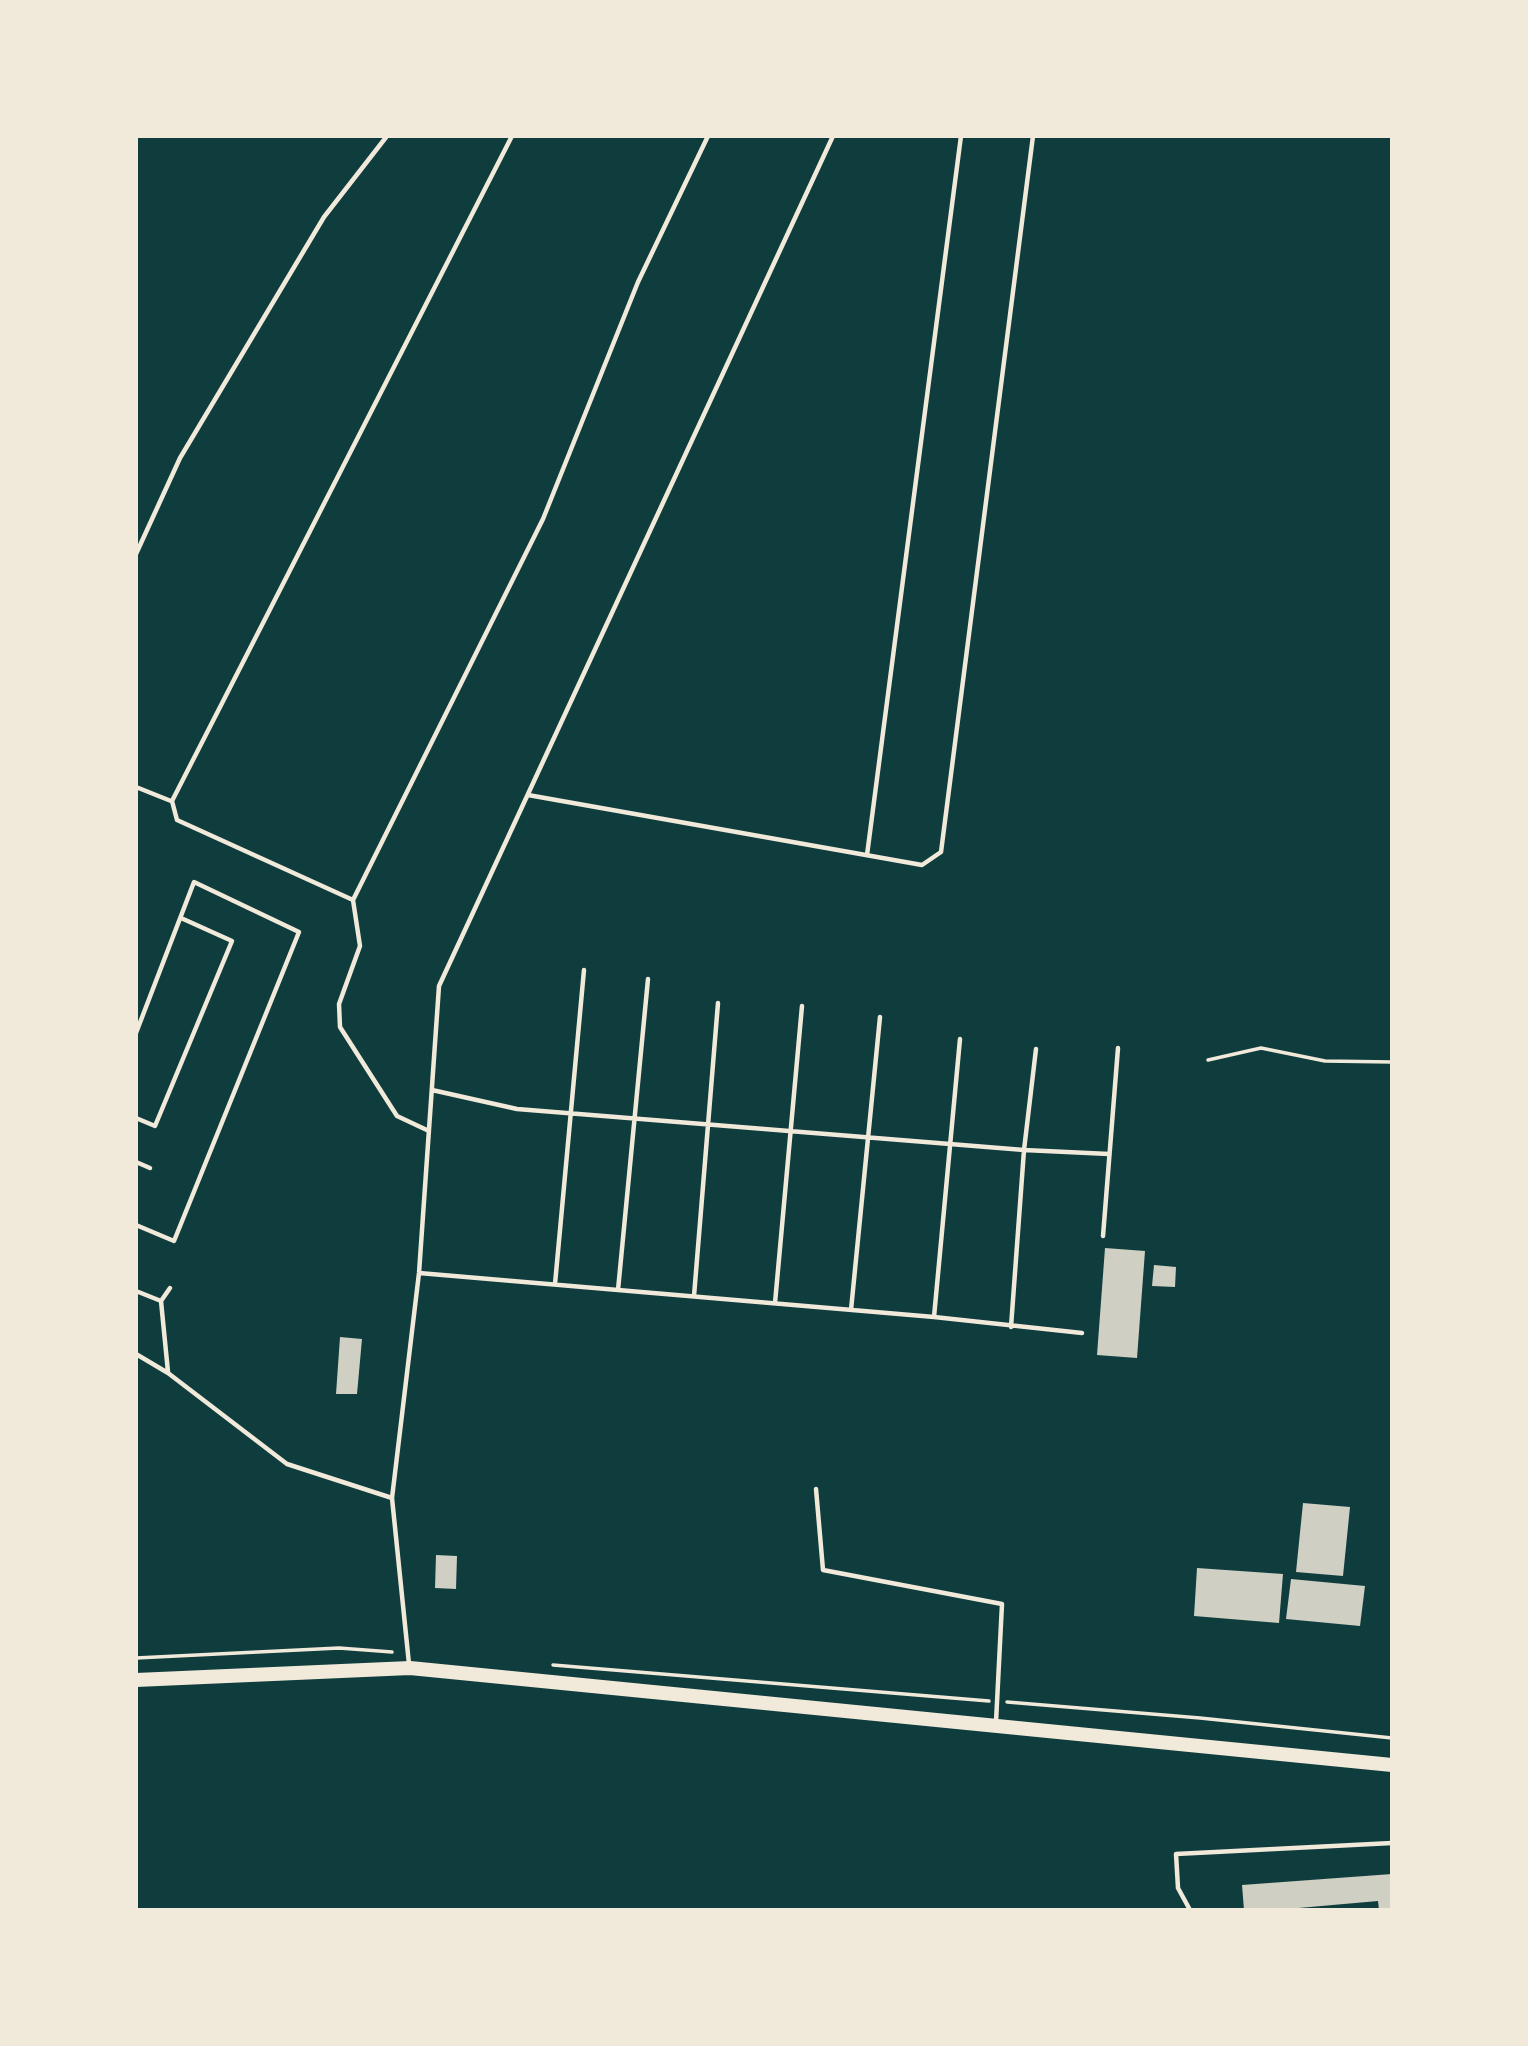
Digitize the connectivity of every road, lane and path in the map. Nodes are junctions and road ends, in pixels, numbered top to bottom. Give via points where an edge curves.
1 (387, 136) edge
2 (512, 136) edge
3 (708, 136) edge
4 (833, 136) edge
5 (961, 136) edge
6 (1033, 136) edge
7 (136, 554) edge
8 (136, 787) edge
9 (528, 795) junction
10 (172, 802) junction
11 (867, 855) junction
12 (353, 900) junction
13 (181, 918) junction
14 (584, 970) dead end
15 (648, 979) dead end
16 (718, 1003) dead end
17 (802, 1006) dead end
18 (880, 1017) dead end
19 (136, 1033) edge
20 (960, 1039) dead end
21 (1118, 1048) dead end
22 (1036, 1049) dead end
23 (1208, 1060) dead end
24 (1391, 1062) edge
25 (432, 1090) junction
26 (571, 1113) junction
27 (136, 1118) edge
28 (635, 1118) junction
29 (708, 1124) junction
30 (429, 1131) junction
31 (790, 1131) junction
32 (868, 1137) junction
33 (950, 1144) junction
34 (1024, 1150) junction
35 (1109, 1154) junction
36 (136, 1162) edge
37 (150, 1168) dead end
38 (136, 1225) edge
39 (1104, 1236) dead end
40 (419, 1273) junction
41 (555, 1284) junction
42 (170, 1288) dead end
43 (618, 1290) junction
44 (136, 1291) edge
45 (694, 1296) junction
46 (161, 1301) junction
47 (775, 1303) junction
48 (851, 1310) junction
49 (934, 1317) junction
50 (1011, 1327) junction
51 (1082, 1333) dead end
52 (136, 1354) edge
53 (168, 1373) junction
54 (816, 1489) dead end
55 (392, 1498) junction
56 (408, 1653) junction
57 (136, 1658) edge
58 (541, 1664) dead end
59 (410, 1668) junction
60 (136, 1680) edge
61 (996, 1701) junction
62 (995, 1726) junction
63 (1391, 1738) edge
64 (1391, 1765) edge
65 (1391, 1843) edge
66 (1190, 1909) edge

1 - 7 lane via 324,217 180,458
2 - 10 lane
3 - 12 lane via 638,282 543,519
4 - 9 lane
5 - 11 lane
6 - 11 lane via 941,852 922,865
8 - 10 lane
9 - 11 lane
9 - 25 lane via 439,986
10 - 12 lane via 177,820
12 - 30 lane via 360,946 339,1004 340,1027 397,1116
13 - 19 lane
13 - 27 lane via 232,941 155,1126
13 - 38 lane via 194,882 299,932 174,1241
14 - 26 lane
15 - 28 lane
16 - 29 lane
17 - 31 lane
18 - 32 lane
20 - 33 lane
21 - 35 lane
22 - 34 lane
23 - 24 path via 1261,1048 1325,1061
25 - 26 lane via 517,1109
25 - 30 lane
26 - 28 lane
26 - 41 lane
28 - 29 lane
28 - 43 lane
29 - 31 lane
29 - 45 lane
30 - 40 lane
31 - 32 lane
31 - 47 lane
32 - 33 lane
32 - 48 lane
33 - 34 lane
33 - 49 lane
34 - 35 lane
34 - 50 lane
35 - 39 lane
36 - 37 lane
40 - 41 lane
40 - 55 lane
41 - 43 lane
42 - 46 lane
43 - 45 lane
44 - 46 lane
45 - 47 lane
46 - 53 lane
47 - 48 lane
48 - 49 lane
49 - 50 lane
50 - 51 lane
52 - 53 lane
53 - 55 lane via 287,1464
54 - 61 lane via 823,1570 1002,1604
55 - 56 lane
56 - 57 path via 339,1648
56 - 59 lane
58 - 61 path
59 - 60 main road
59 - 62 main road
61 - 62 lane
61 - 63 path
62 - 64 main road
65 - 66 lane via 1176,1854 1178,1888

